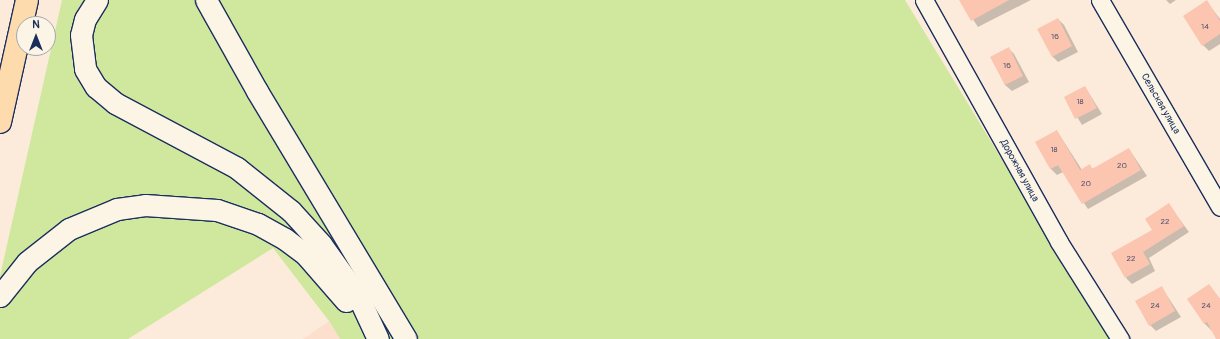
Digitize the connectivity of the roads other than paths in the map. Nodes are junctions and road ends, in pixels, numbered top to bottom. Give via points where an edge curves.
1 (27, 0) edge
2 (98, 0) edge
3 (197, 0) edge
4 (206, 0) edge
5 (924, 0) edge
6 (1100, 0) edge
7 (257, 91) junction
8 (0, 122) edge
9 (1220, 207) edge
10 (0, 296) edge
11 (376, 339) edge
12 (406, 339) edge
13 (1120, 339) edge

1 - 8 highway
2 - 11 street via 85,19 81,35 85,69 96,87 115,103 237,168 291,211 321,244 358,296
3 - 7 street
4 - 7 street
5 - 13 street, Дорожная улица via 1059,242
6 - 9 street, Сельская улица
7 - 12 street
10 - 11 street via 27,262 69,229 117,209 146,205 183,206 217,210 258,224 285,239 306,255 328,279

